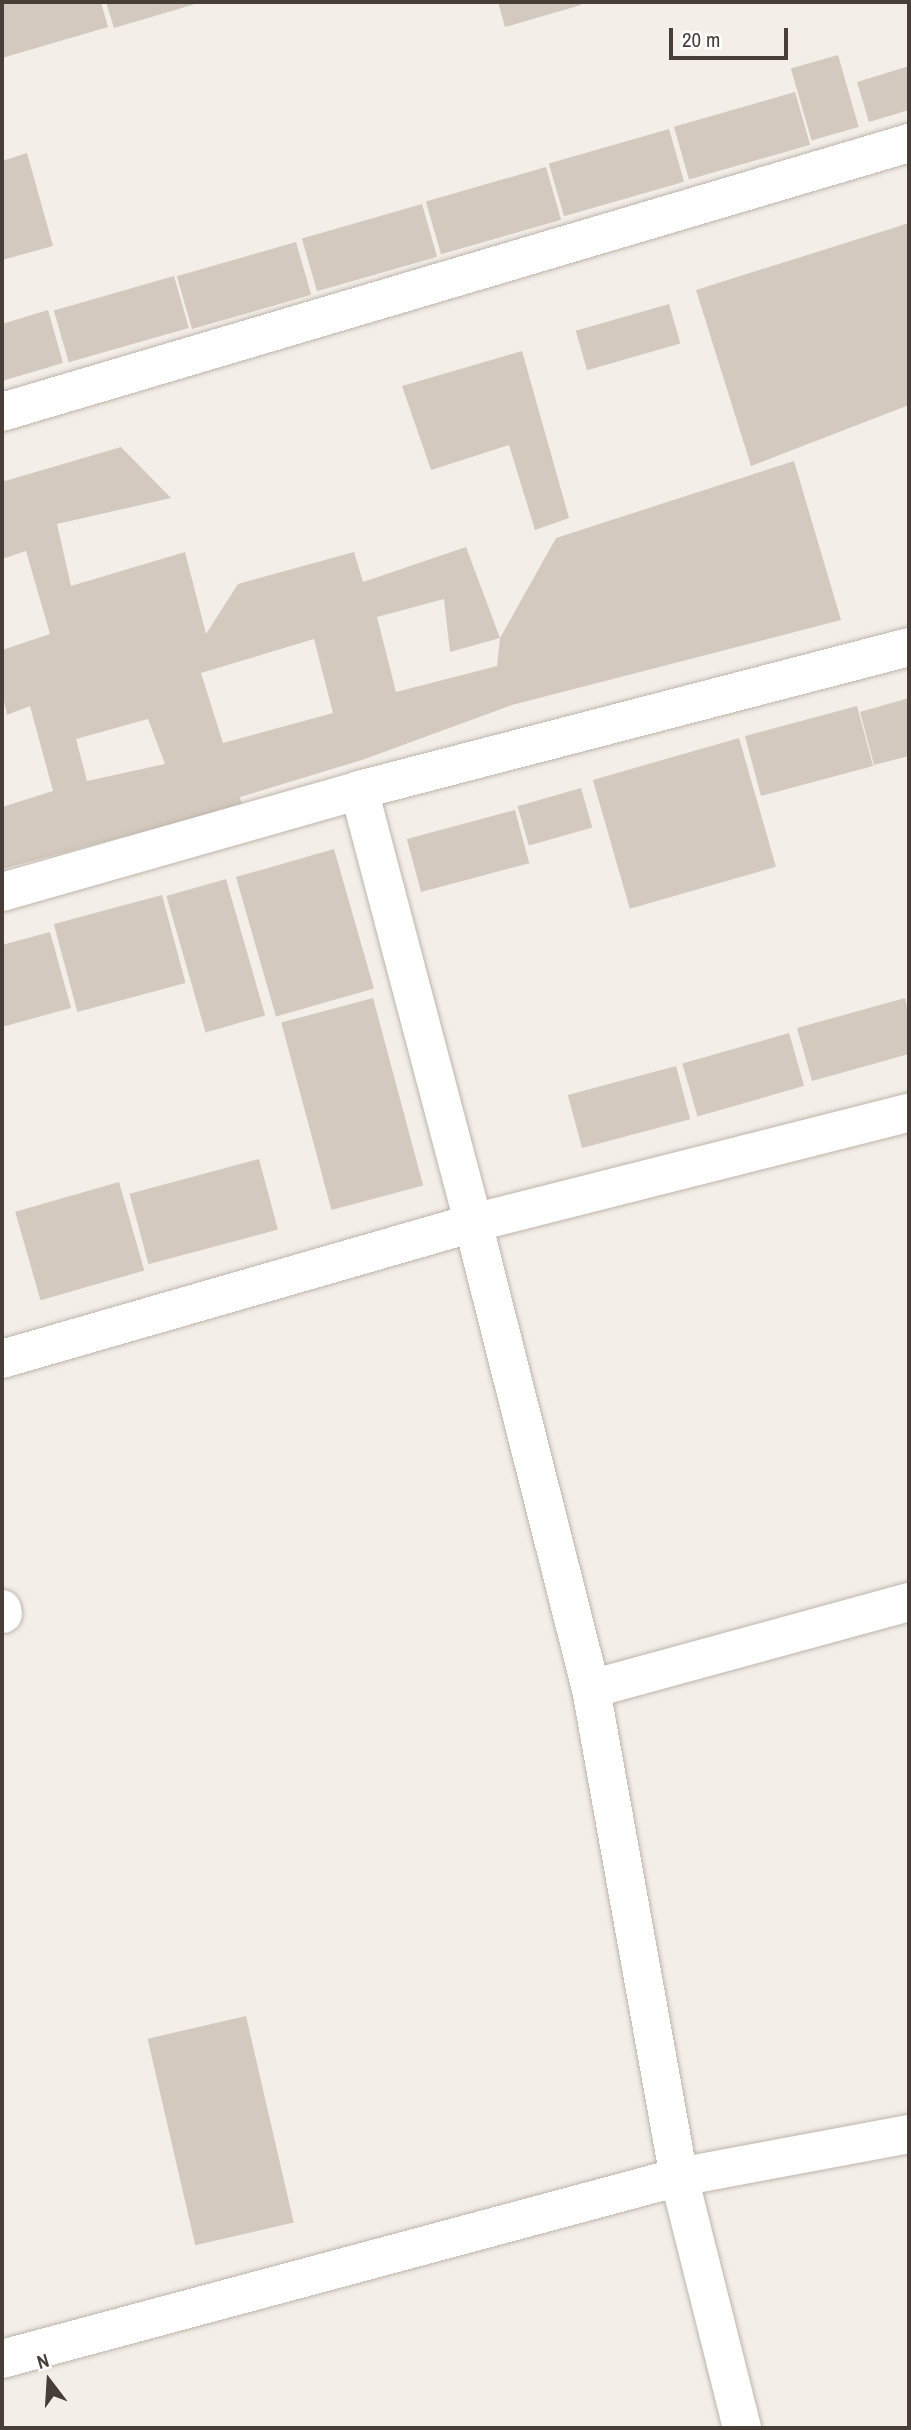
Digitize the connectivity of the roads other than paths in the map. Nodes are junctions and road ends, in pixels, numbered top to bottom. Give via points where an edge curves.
1 (909, 143) edge
2 (2, 412) edge
3 (909, 647) edge
4 (359, 790) junction
5 (2, 892) edge
6 (909, 1112) edge
7 (473, 1223) junction
8 (2, 1359) edge
9 (909, 1602) edge
10 (592, 1689) junction
11 (909, 2134) edge
12 (679, 2177) junction
13 (2, 2359) edge
14 (742, 2428) edge

1 - 2 street
3 - 4 street
4 - 5 street
4 - 7 street
6 - 7 street
7 - 8 street
7 - 10 street
9 - 10 street
10 - 12 street
11 - 12 street
12 - 13 street
12 - 14 street

